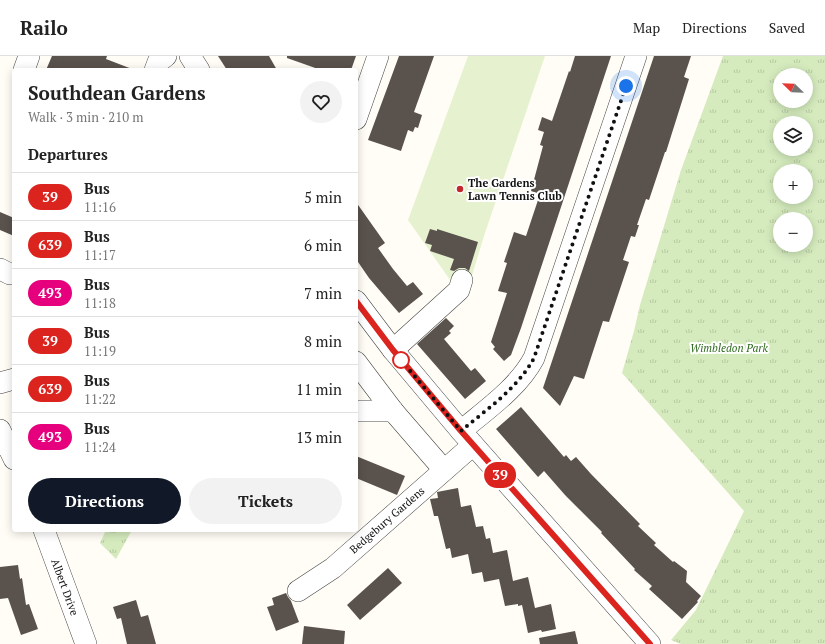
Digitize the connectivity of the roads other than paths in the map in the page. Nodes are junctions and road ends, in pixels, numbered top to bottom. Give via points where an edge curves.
1 (29, 56) edge
2 (166, 56) edge
3 (190, 56) edge
4 (378, 56) edge
5 (636, 56) edge
6 (25, 68) edge
7 (156, 68) edge
8 (198, 68) edge
9 (358, 113) edge
10 (462, 280) dead end
11 (358, 304) edge
12 (393, 350) junction
13 (358, 365) edge
14 (12, 380) edge
15 (0, 383) edge
16 (358, 411) edge
17 (394, 411) junction
18 (467, 438) junction
19 (444, 470) junction
20 (45, 532) edge
21 (298, 591) dead end
22 (86, 644) edge
23 (650, 644) edge

1 - 6 street
2 - 7 street via 158,62
3 - 8 street
4 - 9 street
5 - 18 street, Bedgebury Gardens via 534,358 518,381
10 - 12 street via 459,290
11 - 12 street
12 - 18 street
13 - 17 street
14 - 15 street
16 - 17 street
17 - 19 street
18 - 19 street, Bedgebury Gardens
18 - 23 street
19 - 21 street, Bedgebury Gardens via 333,568
20 - 22 street, Albert Drive

